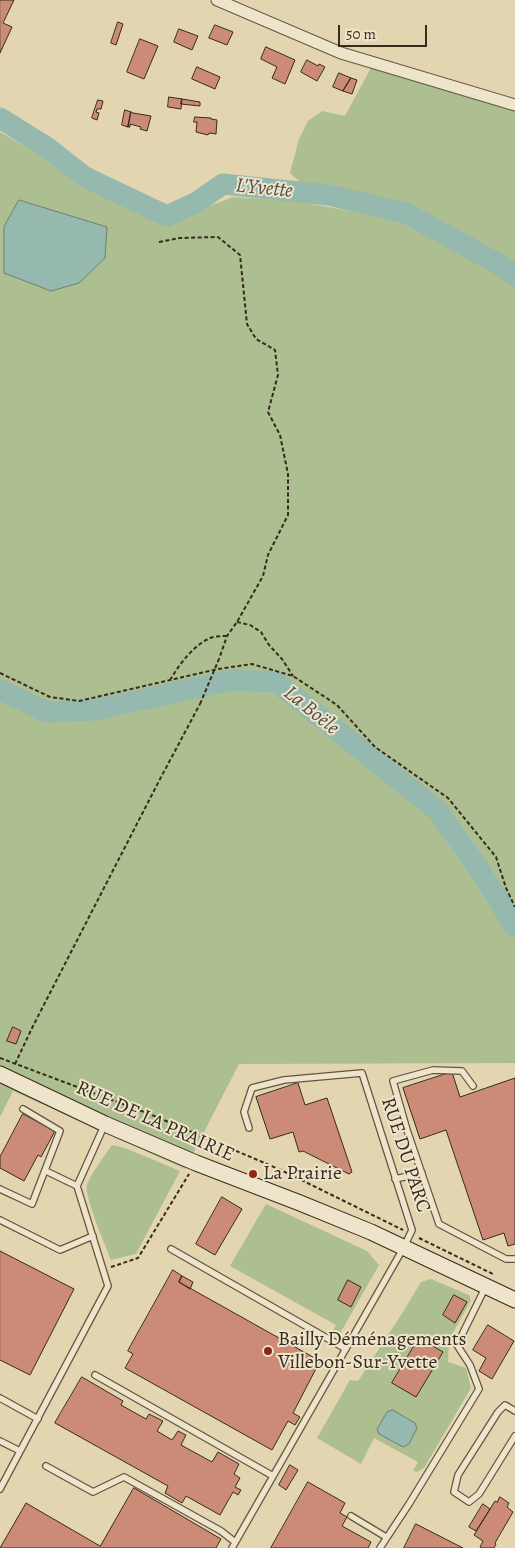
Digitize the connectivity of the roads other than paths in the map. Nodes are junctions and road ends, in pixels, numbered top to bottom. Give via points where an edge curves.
1 (217, 0) edge
2 (515, 105) edge
3 (0, 1074) edge
4 (472, 1086) dead end
5 (23, 1109) dead end
6 (105, 1124) junction
7 (249, 1128) dead end
8 (46, 1171) junction
9 (422, 1173) junction
10 (395, 1179) junction
11 (77, 1186) junction
12 (0, 1189) edge
13 (0, 1220) edge
14 (93, 1236) junction
15 (407, 1240) junction
16 (171, 1249) dead end
17 (515, 1259) edge
18 (491, 1281) junction
19 (515, 1300) edge
20 (346, 1349) junction
21 (95, 1375) dead end
22 (0, 1398) edge
23 (515, 1411) edge
24 (38, 1419) junction
25 (515, 1436) edge
26 (0, 1441) edge
27 (20, 1451) junction
28 (46, 1466) dead end
29 (273, 1476) junction
30 (0, 1489) edge
31 (351, 1516) dead end
32 (386, 1537) junction
33 (234, 1545) edge
34 (380, 1548) edge

1 - 2 street via 341,53
3 - 6 street, RUE DE LA PRAIRIE
4 - 9 lane via 462,1071 433,1070 392,1081
5 - 8 lane via 60,1131
6 - 11 lane
6 - 15 street, RUE DE LA PRAIRIE via 300,1203
7 - 10 lane, RUE DU PARC via 244,1112 252,1088 284,1080 362,1072
8 - 11 lane
8 - 12 lane via 32,1204
9 - 10 lane
9 - 17 lane via 439,1224 506,1259
10 - 15 lane, RUE DU PARC via 412,1230
11 - 14 lane
13 - 14 lane via 60,1250
14 - 24 lane via 108,1286
15 - 18 street, RUE DE LA PRAIRIE
15 - 20 lane
16 - 20 lane
18 - 19 street, RUE DE LA PRAIRIE
18 - 32 lane via 458,1345 470,1365 478,1389
20 - 29 lane
21 - 29 lane
22 - 24 lane
23 - 25 lane via 506,1406 498,1412 458,1475 454,1492 469,1502 479,1494
24 - 27 lane
26 - 27 lane
27 - 30 lane
28 - 33 lane via 93,1492 124,1477 221,1531
29 - 33 lane
31 - 32 lane
32 - 34 lane

